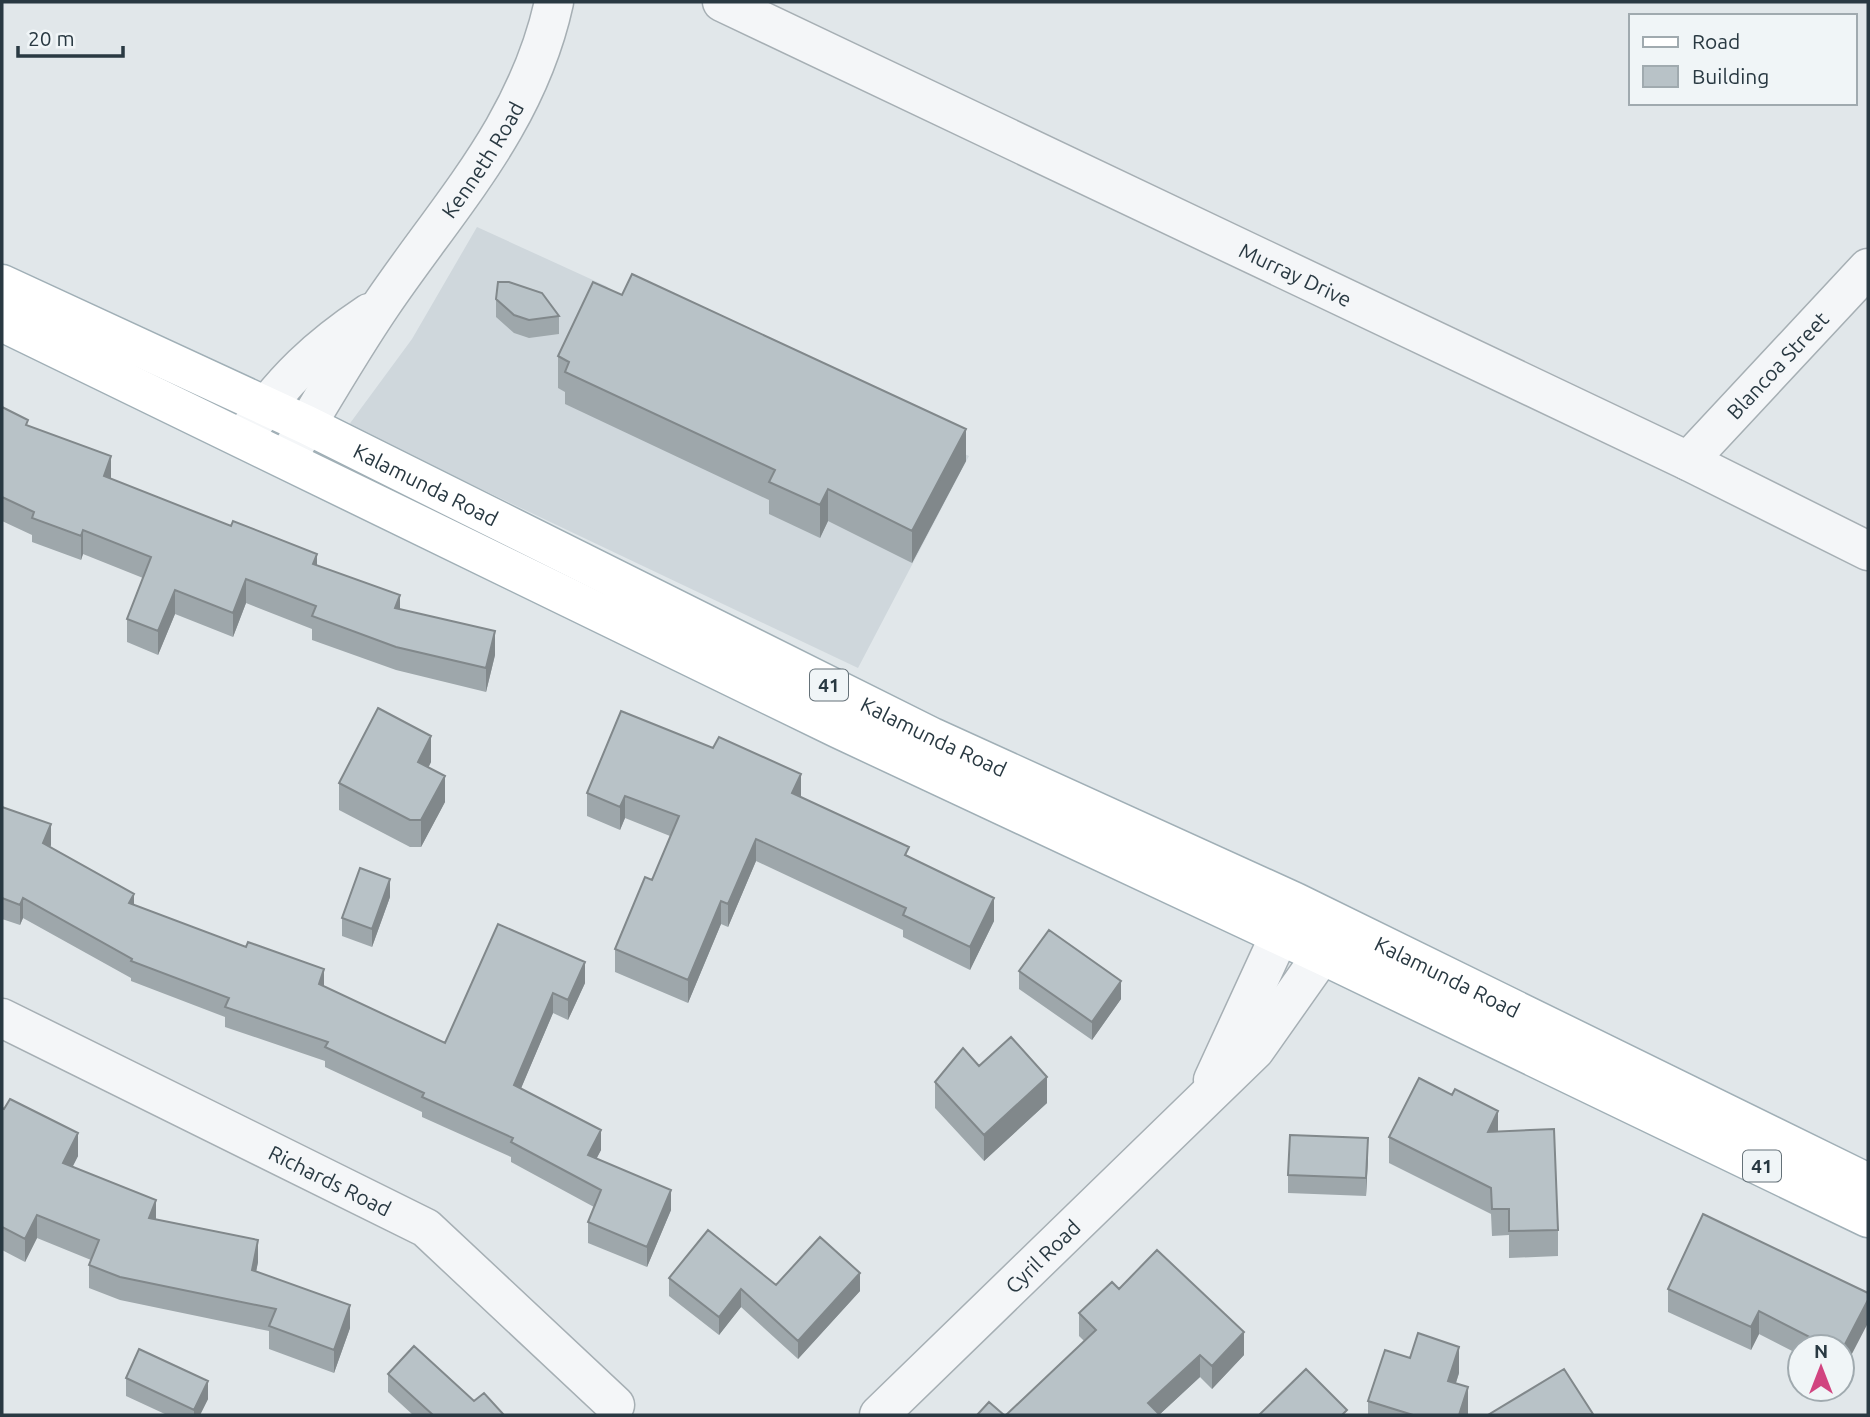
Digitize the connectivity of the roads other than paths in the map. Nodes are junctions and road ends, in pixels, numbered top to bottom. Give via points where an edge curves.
1 (554, 2) edge
2 (722, 2) edge
3 (1868, 268) edge
4 (2, 284) edge
5 (382, 304) junction
6 (2, 321) edge
7 (266, 405) junction
8 (307, 425) junction
9 (243, 437) junction
10 (287, 458) junction
11 (1688, 461) junction
12 (1868, 551) edge
13 (1295, 902) junction
14 (1280, 937) junction
15 (1333, 941) junction
16 (2, 1018) edge
17 (1205, 1098) junction
18 (1868, 1183) edge
19 (1868, 1218) edge
20 (615, 1405) dead end
21 (879, 1415) edge

1 - 5 street, Kenneth Road via 529,78 495,146
2 - 11 street, Murray Drive
3 - 11 street, Blancoa Street
4 - 7 main road, Kalamunda Road / 41
5 - 7 street, Kenneth Road via 324,342
5 - 8 street, Kenneth Road
6 - 9 main road, Kalamunda Road / 41
7 - 8 main road, Kalamunda Road / 41
7 - 9 street, Kenneth Road
8 - 10 street, Kenneth Road
8 - 13 main road, Kalamunda Road / 41 via 932,737
9 - 10 main road, Kalamunda Road / 41
10 - 14 main road, Kalamunda Road / 41 via 839,729
11 - 12 street, Murray Drive
13 - 14 street, Cyril Road
13 - 15 main road, Kalamunda Road / 41
14 - 15 main road, Kalamunda Road / 41
14 - 17 street, Cyril Road
15 - 17 street, Cyril Road via 1255,1050
15 - 18 main road, Kalamunda Road / 41
15 - 19 main road, Kalamunda Road / 41
16 - 20 street, Richards Road via 426,1228
17 - 21 street, Cyril Road

